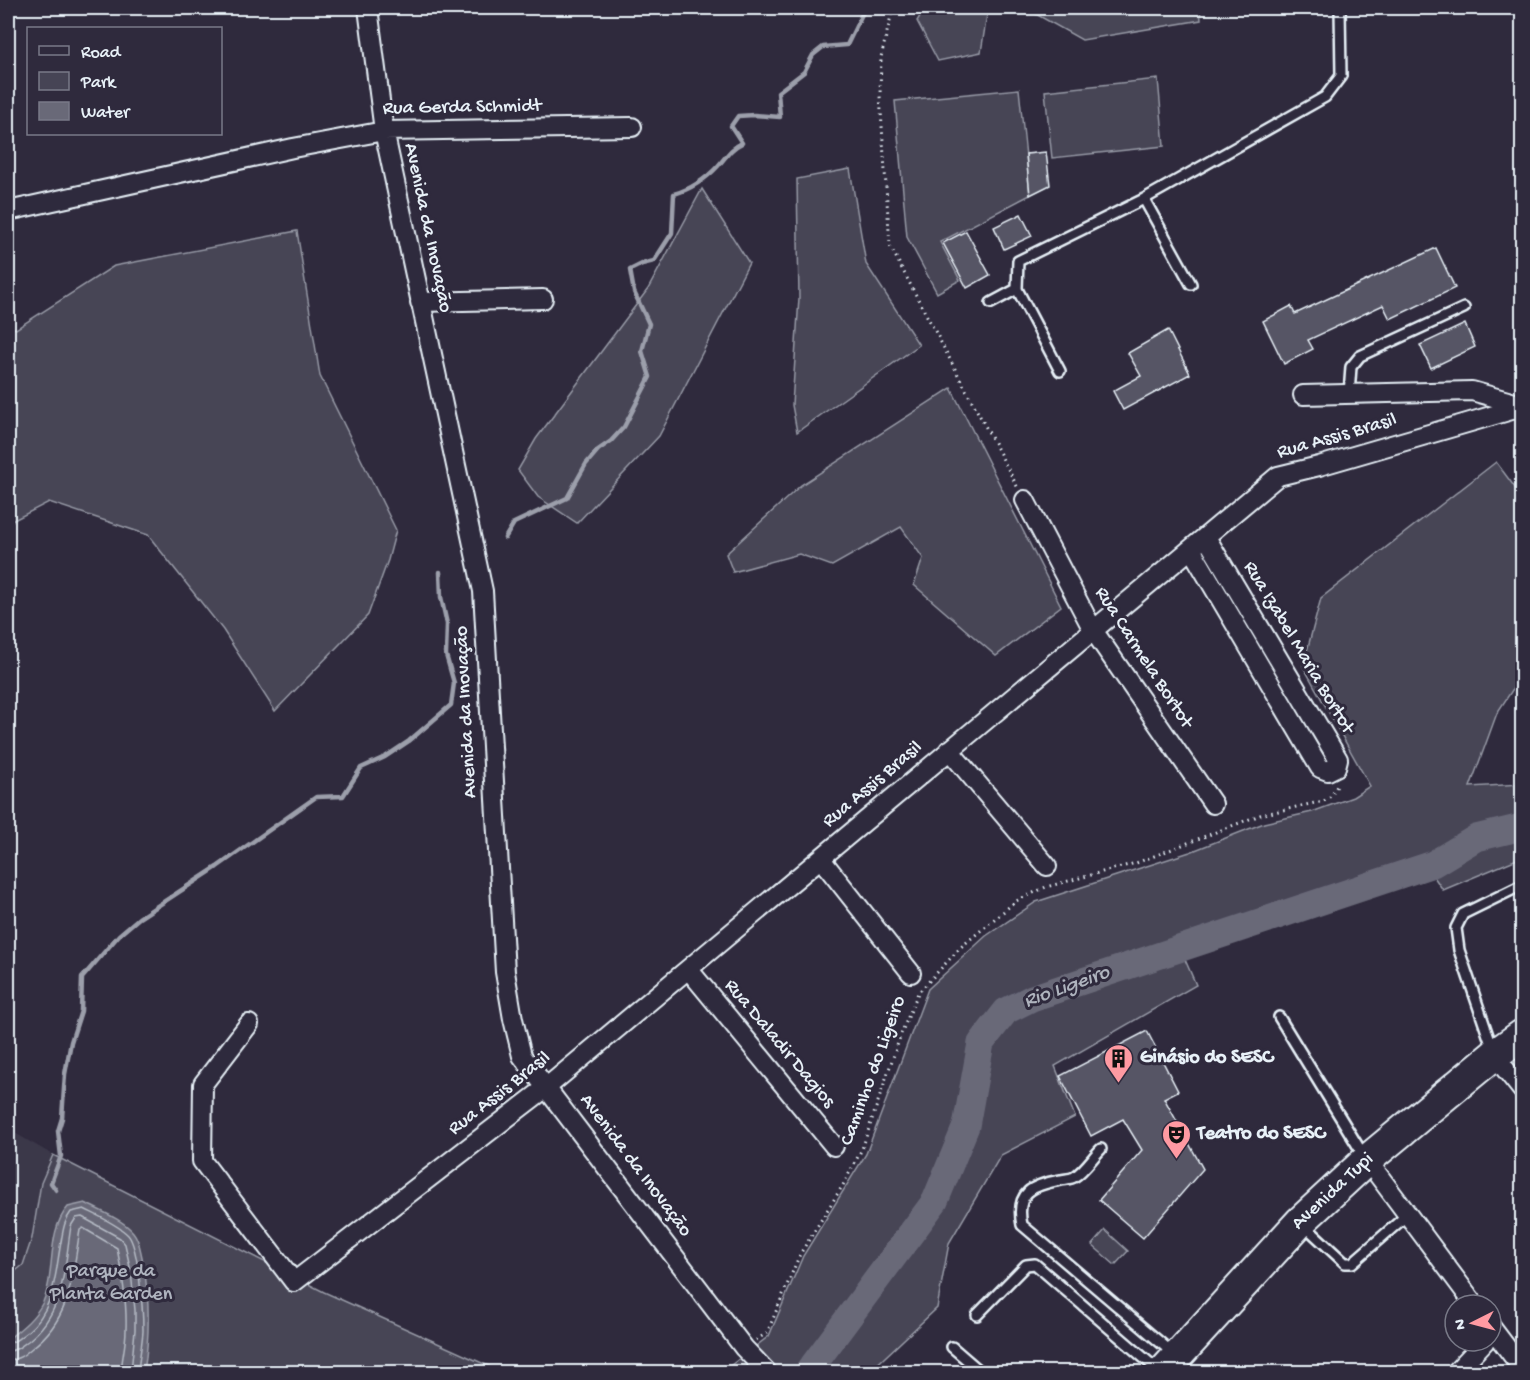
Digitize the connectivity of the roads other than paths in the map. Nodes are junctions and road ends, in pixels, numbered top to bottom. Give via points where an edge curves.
1 (368, 8) edge
2 (1341, 8) edge
3 (632, 127) dead end
4 (384, 131) junction
5 (1144, 199) junction
6 (8, 212) edge
7 (1191, 284) dead end
8 (1017, 289) junction
9 (543, 299) dead end
10 (420, 302) junction
11 (991, 303) dead end
12 (1464, 308) dead end
13 (1060, 371) dead end
14 (1349, 394) junction
15 (1303, 395) dead end
16 (1522, 406) edge
17 (1025, 500) road end
18 (1206, 537) junction
19 (1191, 549) junction
20 (1093, 630) junction
21 (949, 750) junction
22 (1213, 804) dead end
23 (821, 859) junction
24 (1047, 866) dead end
25 (1522, 885) edge
26 (688, 970) junction
27 (911, 973) dead end
28 (1279, 1017) dead end
29 (249, 1024) dead end
30 (1522, 1035) edge
31 (1494, 1055) junction
32 (547, 1087) junction
33 (1522, 1090) edge
34 (834, 1146) dead end
35 (1101, 1149) dead end
36 (1367, 1160) junction
37 (1407, 1215) junction
38 (1300, 1222) junction
39 (1466, 1293) edge
40 (977, 1315) dead end
41 (952, 1347) dead end
42 (1503, 1347) edge
43 (1473, 1353) edge
44 (1167, 1367) edge
45 (1522, 1368) edge
46 (767, 1372) edge
47 (981, 1372) edge
48 (1456, 1372) edge

1 - 4 street, Avenida da Inovação
2 - 5 lane via 1341,76 1325,97
3 - 4 street, Rua Gerda Schmidt
4 - 6 street, Rua Gerda Schmidt
4 - 10 street, Avenida da Inovação
5 - 7 lane
5 - 8 lane via 1018,261
8 - 11 lane
8 - 13 lane
9 - 10 street
10 - 32 street, Avenida da Inovação via 483,591 505,972 522,1056
12 - 14 lane via 1360,356 1351,367
14 - 15 street, Rua Assis Brasil
14 - 16 street, Rua Assis Brasil via 1472,391
16 - 18 street, Rua Assis Brasil via 1278,476
17 - 20 street, Rua Carmela Bortot
18 - 19 street, Rua Assis Brasil
18 - 19 street, Rua Izabel Maria Bortot via 1338,759 1336,767 1328,771 1320,768
19 - 20 street, Rua Assis Brasil
20 - 21 street, Rua Assis Brasil
20 - 22 street, Rua Carmela Bortot
21 - 23 street, Rua Assis Brasil
21 - 24 street
23 - 26 street, Rua Assis Brasil
23 - 27 street
25 - 31 lane via 1463,914 1456,928 1459,950
26 - 32 street, Rua Assis Brasil
26 - 34 street, Rua Daladir Dagios
28 - 36 lane
29 - 32 street, Rua Assis Brasil via 203,1084 202,1161 294,1282
30 - 31 main road, Avenida Tupi
31 - 33 street
31 - 36 main road, Avenida Tupi
32 - 46 street, Avenida da Inovação via 744,1348
35 - 44 lane via 1074,1177 1033,1187 1026,1193 1020,1213 1022,1225
36 - 37 street
36 - 38 main road, Avenida Tupi
37 - 38 lane via 1352,1263 1345,1263
37 - 39 street
38 - 44 main road, Avenida Tupi
40 - 44 lane via 1026,1265 1035,1264
41 - 47 lane
42 - 45 street
43 - 48 street

